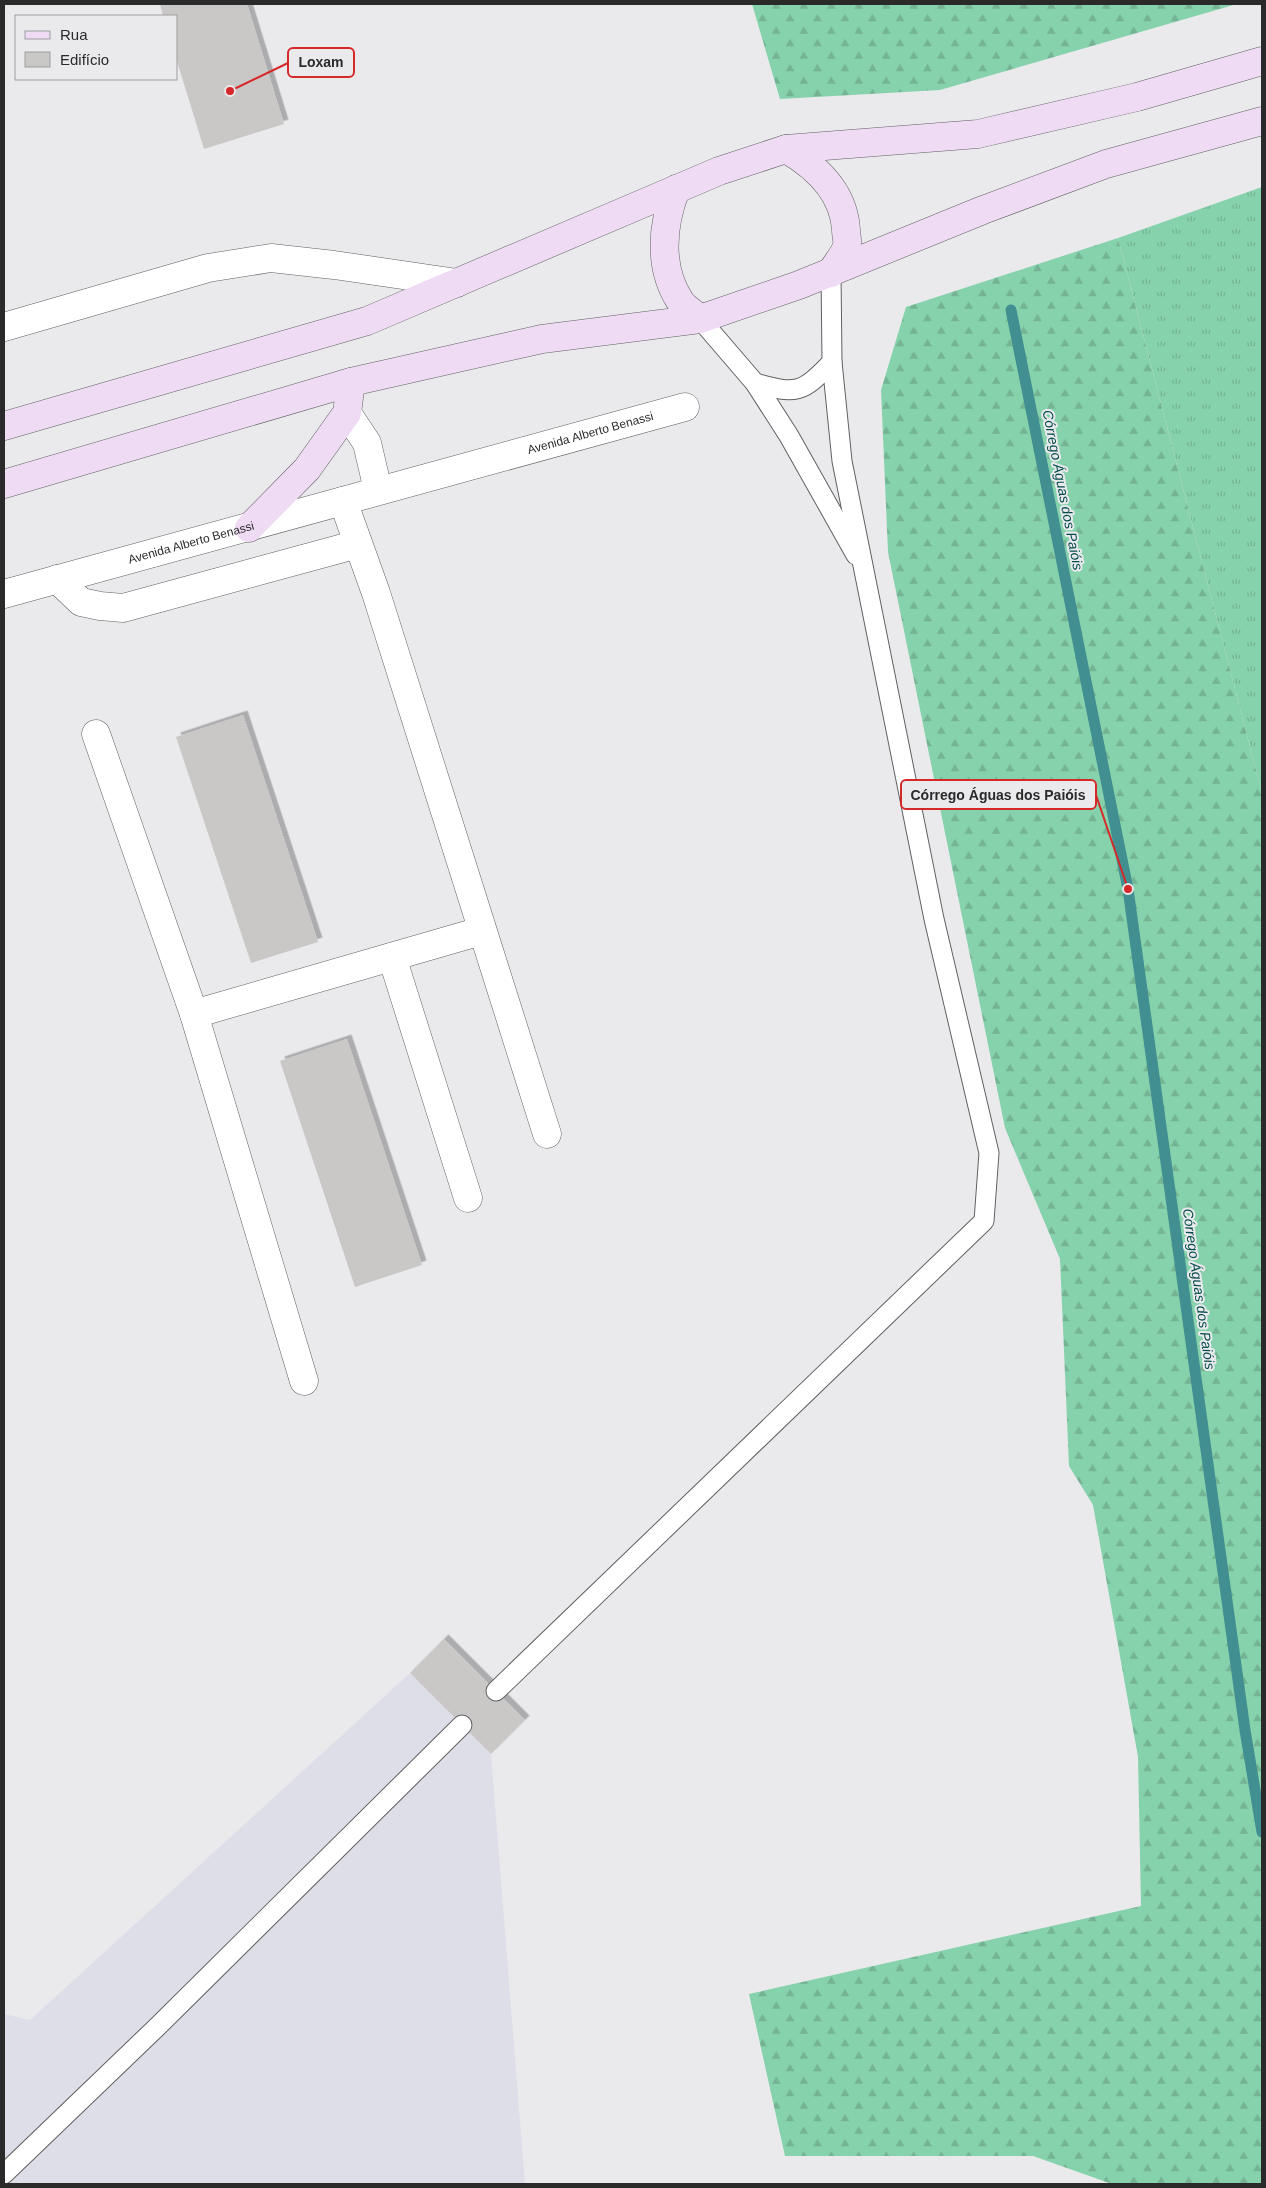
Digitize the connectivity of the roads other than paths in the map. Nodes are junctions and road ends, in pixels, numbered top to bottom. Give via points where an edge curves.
1 (1262, 61) edge
2 (1262, 121) edge
3 (786, 149) junction
4 (676, 190) junction
5 (831, 272) junction
6 (457, 283) junction
7 (700, 319) junction
8 (4, 328) edge
9 (832, 362) junction
10 (351, 382) junction
11 (755, 383) junction
12 (685, 407) dead end
13 (347, 413) junction
14 (4, 426) edge
15 (4, 484) edge
16 (378, 490) junction
17 (342, 500) junction
18 (249, 528) junction
19 (358, 544) junction
20 (865, 571) junction
21 (57, 579) junction
22 (4, 594) edge
23 (96, 734) dead end
24 (481, 931) junction
25 (392, 957) junction
26 (194, 1014) junction
27 (547, 1134) dead end
28 (468, 1198) dead end
29 (304, 1381) dead end
30 (496, 1691) dead end
31 (462, 1725) dead end
32 (4, 2174) edge

1 - 3 main road via 1136,97 978,134
2 - 5 main road via 1106,164
3 - 4 main road via 719,171
3 - 5 main road via 808,161 838,198 846,222 847,246
4 - 6 main road
4 - 7 main road via 667,212 665,258 680,302
5 - 7 main road
5 - 9 lane
6 - 8 street via 271,258 208,268
6 - 14 main road via 367,321
7 - 10 main road via 542,339
7 - 11 lane
9 - 11 lane via 817,378 798,390
9 - 20 lane via 842,461
10 - 13 main road
10 - 15 main road
11 - 20 lane via 789,436
12 - 16 street, Avenida Alberto Benassi
13 - 16 street via 367,443
13 - 18 main road via 307,469
16 - 17 street, Avenida Alberto Benassi
17 - 18 street, Avenida Alberto Benassi
17 - 19 street
18 - 21 street, Avenida Alberto Benassi
19 - 21 street via 123,608 81,602
19 - 24 street
20 - 30 lane via 934,919 989,1153 984,1221
21 - 22 street, Avenida Alberto Benassi
23 - 26 street
24 - 25 street
24 - 27 street
25 - 26 street
25 - 28 street
26 - 29 street
31 - 32 lane

